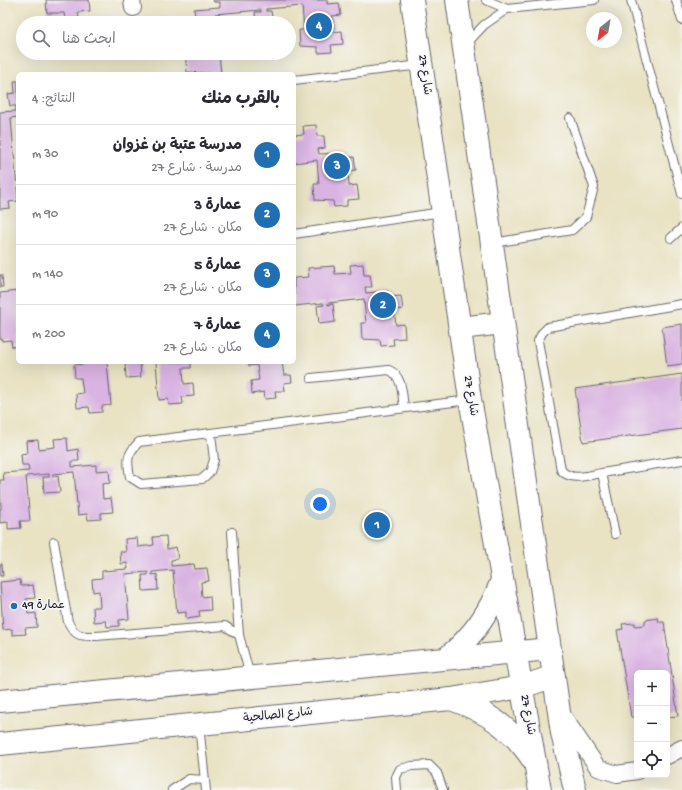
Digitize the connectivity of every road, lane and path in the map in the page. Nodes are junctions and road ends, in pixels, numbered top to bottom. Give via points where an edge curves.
1 (412, 0) edge
2 (457, 0) edge
3 (486, 0) edge
4 (594, 0) edge
5 (631, 0) edge
6 (676, 0) edge
7 (508, 9) junction
8 (682, 20) edge
9 (464, 47) junction
10 (422, 65) junction
11 (296, 80) edge
12 (570, 118) dead end
13 (682, 194) edge
14 (443, 212) junction
15 (682, 228) edge
16 (296, 234) edge
17 (671, 238) dead end
18 (492, 243) junction
19 (682, 304) edge
20 (503, 323) junction
21 (460, 328) junction
22 (311, 378) dead end
23 (470, 400) junction
24 (404, 408) junction
25 (211, 434) junction
26 (682, 460) edge
27 (602, 473) junction
28 (232, 532) dead end
29 (615, 534) dead end
30 (54, 542) dead end
31 (502, 580) junction
32 (239, 635) junction
33 (550, 649) junction
34 (515, 652) junction
35 (448, 657) junction
36 (250, 676) junction
37 (554, 676) junction
38 (522, 687) junction
39 (451, 699) junction
40 (0, 701) edge
41 (559, 711) junction
42 (199, 724) junction
43 (0, 744) edge
44 (682, 748) edge
45 (670, 754) edge
46 (536, 765) junction
47 (634, 771) edge
48 (205, 780) junction
49 (172, 790) edge
50 (206, 790) edge
51 (397, 790) edge
52 (443, 790) edge
53 (540, 790) edge
54 (575, 790) edge

1 - 10 main road, شارع 27
2 - 9 main road
3 - 7 lane
4 - 7 lane
5 - 13 lane
6 - 8 lane
7 - 9 lane via 484,25
9 - 18 main road
10 - 11 lane
10 - 14 main road, شارع 27
12 - 18 lane via 594,187 586,217 572,230
14 - 16 lane
14 - 21 main road, شارع 27
15 - 17 lane
18 - 20 main road
19 - 27 lane via 548,327 538,341 561,470 571,478
20 - 21 main road
20 - 33 main road
21 - 23 main road, شارع 27
22 - 24 lane via 389,370 395,372 399,379
23 - 24 lane
23 - 31 main road, شارع 27
24 - 25 lane
25 - 25 lane via 139,442 130,451 130,477 141,484 202,479 210,472 214,460
26 - 27 lane
27 - 29 lane
28 - 32 lane
30 - 32 lane via 68,622 72,631 77,634 96,636 225,626
31 - 34 main road, شارع 27
31 - 35 main road via 487,615 463,645
32 - 36 lane
33 - 34 main road
33 - 37 main road
34 - 35 main road
34 - 38 main road, شارع 27
35 - 36 main road
36 - 40 main road
37 - 38 main road, شارع الصالحية
37 - 41 main road
38 - 39 main road, شارع الصالحية
38 - 46 main road, شارع 27
39 - 42 main road, شارع الصالحية
39 - 46 main road via 485,713 500,724 526,750
41 - 47 street via 598,768 617,774
41 - 54 main road
42 - 43 main road, شارع الصالحية
42 - 48 lane
44 - 45 street
46 - 53 main road, شارع 27
48 - 49 lane via 189,779
48 - 50 lane
51 - 52 lane via 396,777 400,770 430,765 437,773

